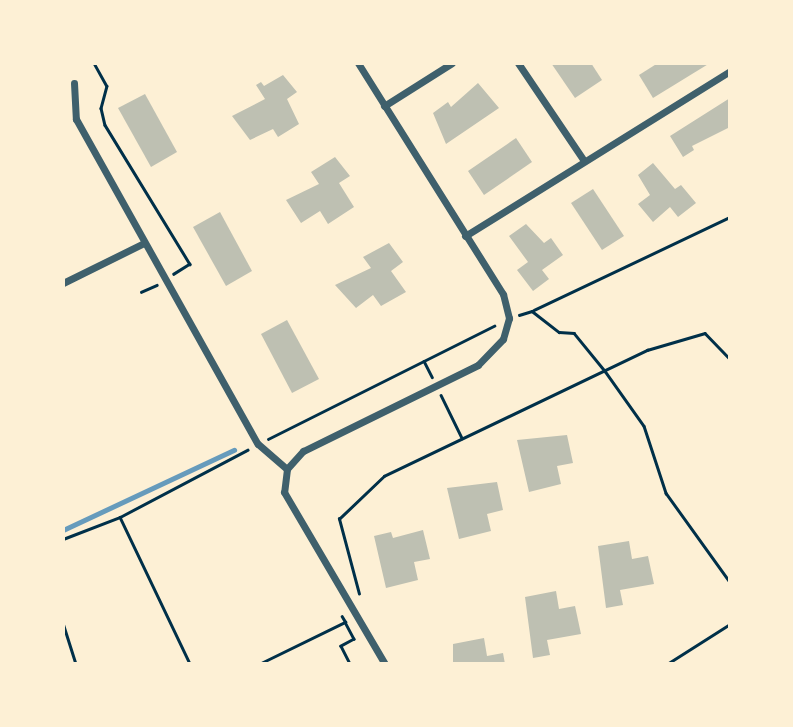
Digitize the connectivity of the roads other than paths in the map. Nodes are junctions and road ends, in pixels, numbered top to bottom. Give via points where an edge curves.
1 (358, 63) edge
2 (452, 63) edge
3 (518, 63) edge
4 (730, 71) edge
5 (74, 83) dead end
6 (384, 106) junction
7 (584, 161) junction
8 (465, 236) junction
9 (144, 243) junction
10 (63, 284) edge
11 (287, 470) junction
12 (385, 664) edge

1 - 6 street
2 - 6 street
3 - 7 street
4 - 7 street
5 - 9 street via 76,119
6 - 8 street
7 - 8 street
8 - 11 street via 503,295 509,318 503,339 478,365 303,451
9 - 10 street
9 - 11 street via 258,444
11 - 12 street via 284,492

